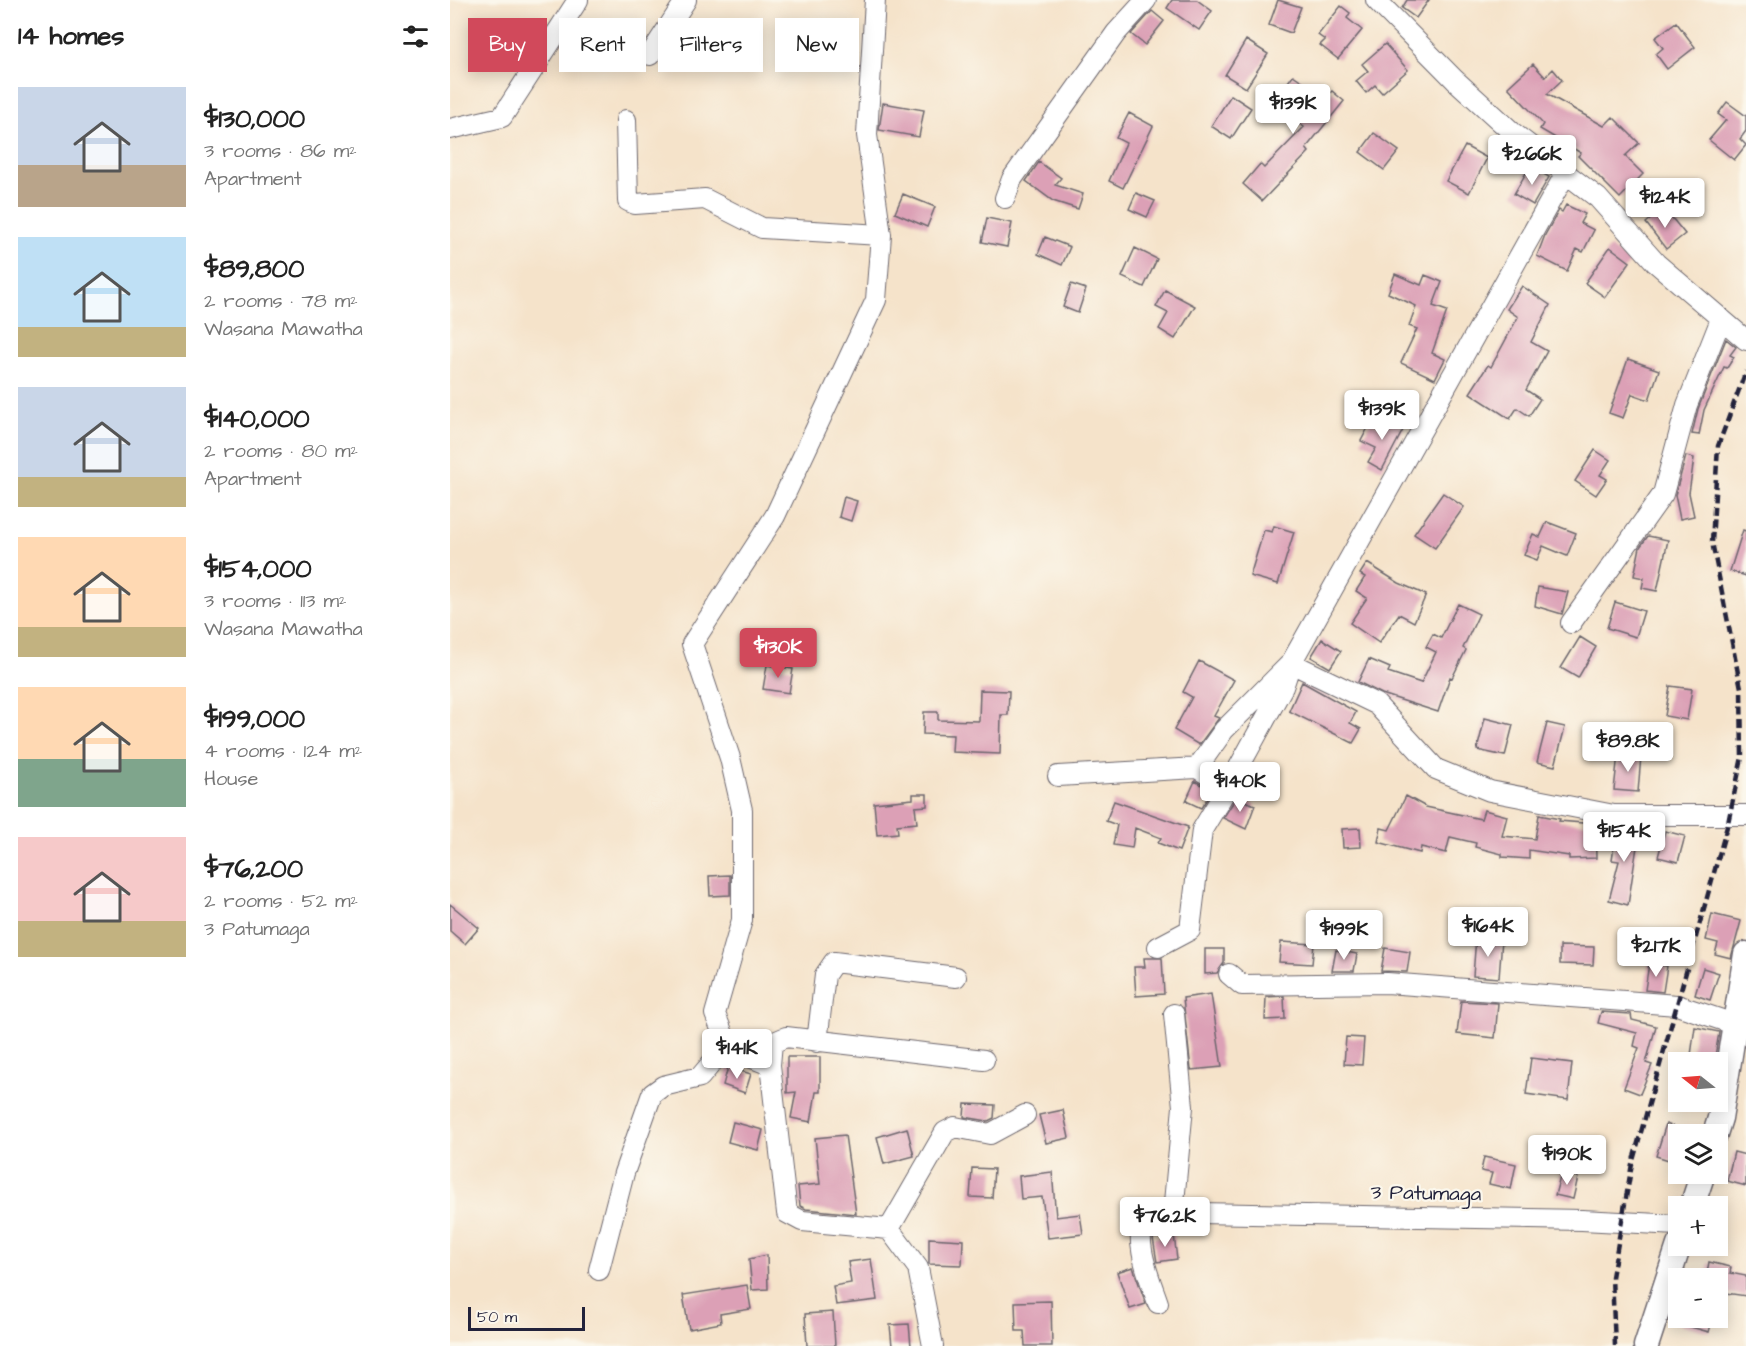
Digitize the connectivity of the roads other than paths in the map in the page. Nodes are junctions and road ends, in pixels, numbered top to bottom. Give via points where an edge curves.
1 (578, 0) edge
2 (686, 0) edge
3 (875, 0) edge
4 (1146, 0) edge
5 (1376, 0) edge
6 (650, 55) dead end
7 (626, 120) dead end
8 (450, 129) edge
9 (1566, 173) junction
10 (1005, 198) dead end
11 (881, 235) junction
12 (1720, 319) junction
13 (1746, 340) edge
14 (1571, 623) dead end
15 (1291, 663) junction
16 (1197, 768) junction
17 (1058, 776) dead end
18 (1228, 788) junction
19 (1746, 815) edge
20 (1158, 947) dead end
21 (1746, 954) edge
22 (1229, 974) dead end
23 (956, 977) dead end
24 (1174, 1014) dead end
25 (1734, 1024) junction
26 (817, 1042) junction
27 (726, 1046) junction
28 (984, 1060) dead end
29 (770, 1065) junction
30 (1025, 1115) dead end
31 (1718, 1124) edge
32 (1173, 1213) junction
33 (1668, 1224) edge
34 (889, 1229) junction
35 (1675, 1256) edge
36 (598, 1270) dead end
37 (1158, 1303) dead end
38 (933, 1346) edge
39 (1646, 1346) edge

1 - 8 street via 502,117
2 - 6 street
3 - 11 street via 867,135
4 - 10 street via 1109,42 1012,179
5 - 9 street via 1471,95
7 - 11 street via 628,201 635,204 705,199 762,228
9 - 12 street via 1598,198 1656,263
9 - 15 street
11 - 27 street via 876,300 775,516 692,644 730,759 742,810 742,920 716,1014
12 - 13 street
12 - 14 street via 1687,405 1663,494
15 - 16 street via 1224,730
15 - 18 street via 1283,687
15 - 19 street via 1376,704 1436,769 1490,791 1614,815
16 - 17 street
16 - 18 street
18 - 20 street via 1202,830 1190,930
21 - 25 street
22 - 25 street via 1242,985 1387,983 1677,1005
23 - 26 street via 834,962 825,975
24 - 32 street via 1183,1107
25 - 31 street
26 - 28 street
26 - 29 street via 786,1037 772,1043
27 - 29 street
27 - 36 street via 700,1077 663,1086 652,1094 624,1173
29 - 34 street via 787,1213 802,1221
30 - 34 street via 990,1134 955,1127 945,1132
32 - 33 street, 3 Patumaga
32 - 37 street, 3 Patumaga via 1144,1212 1139,1225 1142,1253
34 - 38 street via 918,1268
35 - 39 street

